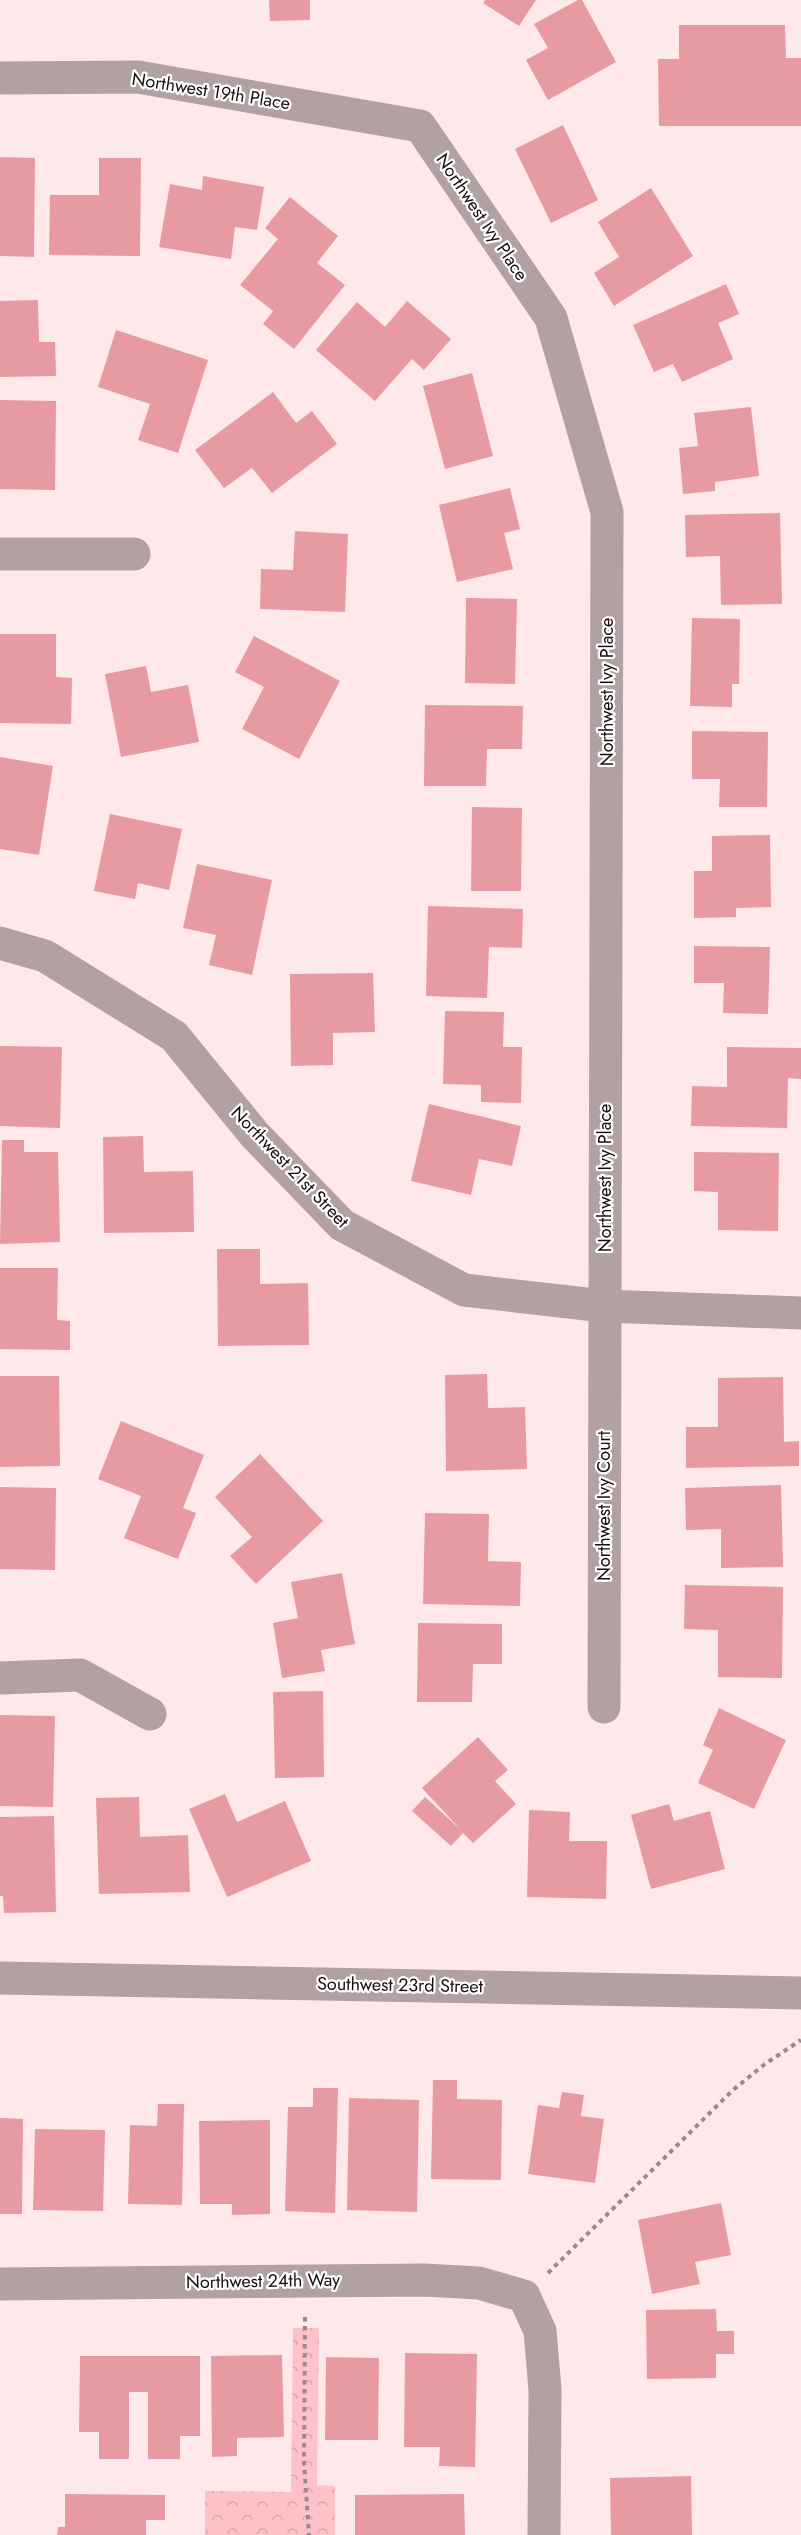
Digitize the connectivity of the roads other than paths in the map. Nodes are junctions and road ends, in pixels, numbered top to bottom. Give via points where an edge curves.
1 (0, 78) edge
2 (420, 126) joint
3 (0, 554) edge
4 (134, 554) dead end
5 (0, 944) edge
6 (604, 1306) junction
7 (801, 1313) edge
8 (0, 1678) edge
9 (604, 1707) dead end
10 (150, 1714) dead end
11 (0, 1978) edge
12 (801, 1992) edge
13 (0, 2284) edge
14 (544, 2535) edge

1 - 2 street, Northwest 19th Place via 138,77
2 - 6 street, Northwest Ivy Place via 551,318 607,512
3 - 4 street
5 - 6 street, Northwest 21st Street via 45,956 174,1036 255,1135 342,1225 464,1290
6 - 7 street, Northwest 21st Street
6 - 9 street, Northwest Ivy Court
8 - 10 street via 80,1675
11 - 12 street, Southwest 23rd Street
13 - 14 street, Northwest 24th Way via 424,2280 479,2283 524,2296 540,2331 544,2377

